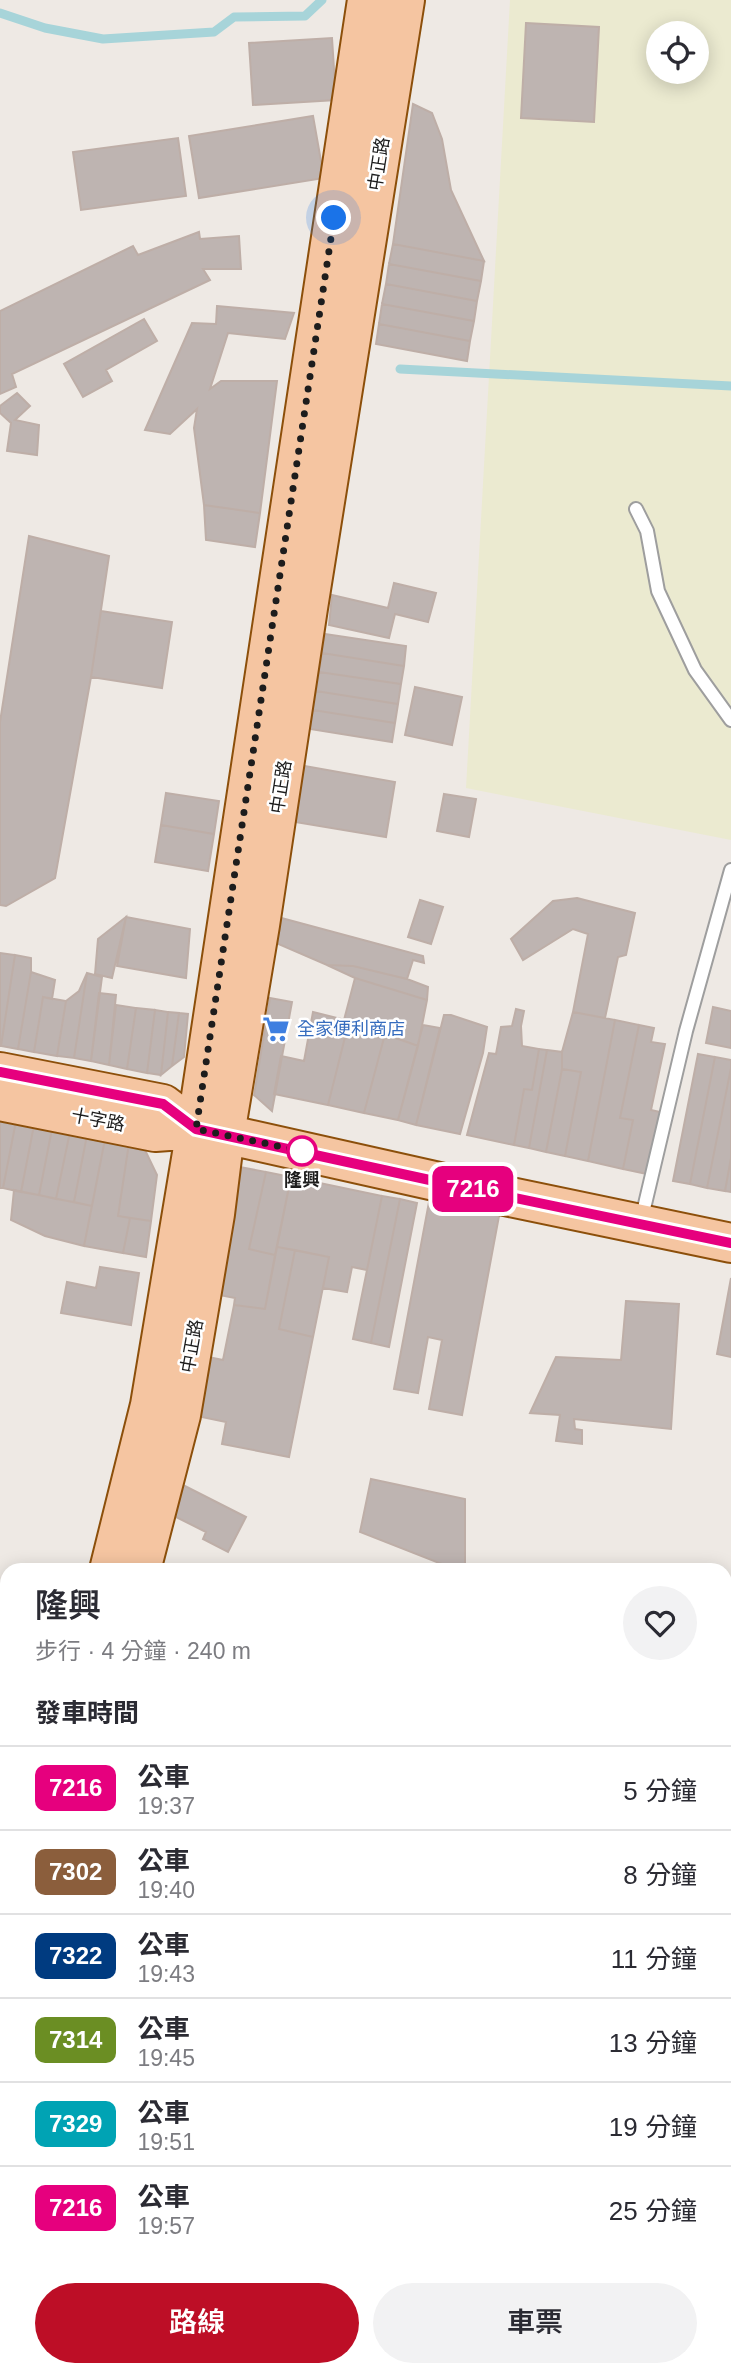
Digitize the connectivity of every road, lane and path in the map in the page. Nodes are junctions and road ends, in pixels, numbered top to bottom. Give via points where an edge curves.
1 (367, 0) edge
2 (405, 0) edge
3 (636, 509) dead end
4 (731, 720) edge
5 (731, 870) edge
6 (0, 1072) edge
7 (0, 1101) edge
8 (211, 1131) junction
9 (640, 1224) junction
10 (731, 1243) edge
11 (111, 1563) edge
12 (143, 1563) edge

1 - 8 main road, 中正路
2 - 8 main road, 中正路 via 260,925
3 - 4 lane via 647,531 658,591 695,670
5 - 9 lane
6 - 8 main road, 十字路 via 163,1104
7 - 8 main road, 十字路 via 155,1132
8 - 9 main road, 十字路
8 - 11 main road, 中正路
8 - 12 main road, 中正路 via 215,1214 181,1415
9 - 10 main road, 十字路

